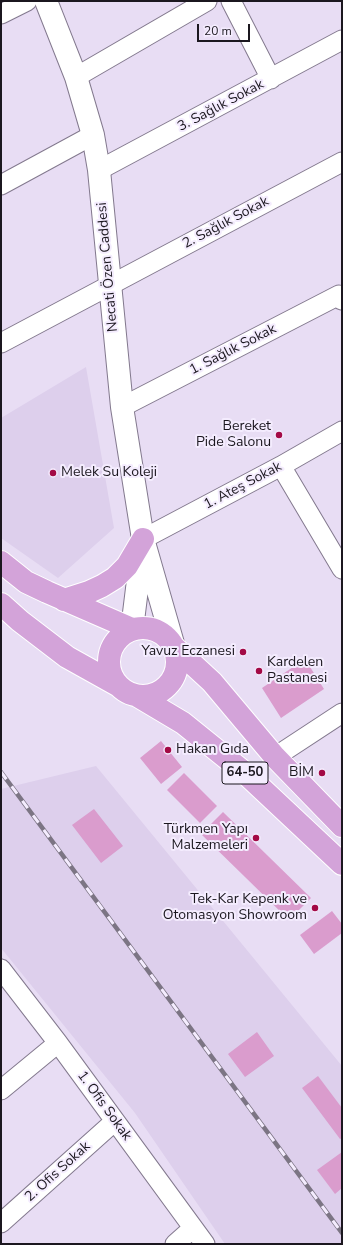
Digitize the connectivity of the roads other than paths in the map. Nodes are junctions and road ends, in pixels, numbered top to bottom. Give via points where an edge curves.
1 (27, 1) edge
2 (46, 1) edge
3 (207, 1) edge
4 (231, 1) edge
5 (1, 14) edge
6 (342, 40) edge
7 (76, 77) junction
8 (271, 79) junction
9 (92, 135) junction
10 (342, 162) edge
11 (99, 170) junction
12 (1, 185) edge
13 (109, 284) junction
14 (342, 300) edge
15 (1, 343) edge
16 (122, 407) junction
17 (342, 431) edge
18 (281, 466) junction
19 (143, 539) junction
20 (1, 562) edge
21 (342, 569) edge
22 (64, 600) junction
23 (1, 604) edge
24 (132, 629) junction
25 (174, 647) junction
26 (128, 691) junction
27 (342, 713) edge
28 (274, 757) junction
29 (342, 826) edge
30 (342, 864) edge
31 (1, 969) edge
32 (58, 1043) junction
33 (1, 1090) edge
34 (115, 1121) junction
35 (1, 1224) edge
36 (193, 1228) junction
37 (175, 1244) edge
38 (205, 1244) edge

1 - 5 street
2 - 7 street, Necati Özen Caddesi
3 - 7 street
4 - 8 street
6 - 8 street, 3. Sağlık Sokak
7 - 9 street, Necati Özen Caddesi
8 - 11 street, 3. Sağlık Sokak
9 - 11 street, Necati Özen Caddesi
9 - 12 street
10 - 13 street, 2. Sağlık Sokak
11 - 13 street, Necati Özen Caddesi
13 - 15 street, 2. Sağlık Sokak
13 - 16 street, Necati Özen Caddesi
14 - 16 street, 1. Sağlık Sokak via 339,296
16 - 19 street, Necati Özen Caddesi
17 - 18 street, 1. Ateş Sokak
18 - 19 street, 1. Ateş Sokak
18 - 21 street
19 - 22 main road via 127,566 115,578 89,592
19 - 24 street
19 - 25 street
20 - 22 main road, 64-50 via 26,582
22 - 24 main road, 64-50
23 - 26 main road, 64-50 via 67,657
24 - 25 main road, 64-50 via 152,628 161,632
24 - 26 main road via 122,634 109,654 112,677
25 - 26 main road via 177,668 166,687 147,696
25 - 28 main road, 64-50 via 212,682
26 - 30 main road, 64-50 via 183,723 245,773
27 - 28 street
28 - 29 main road, 64-50
31 - 32 street, 1. Ofis Sokak
32 - 33 street
32 - 34 street, 1. Ofis Sokak
34 - 35 street, 2. Ofis Sokak
34 - 36 street, 1. Ofis Sokak
36 - 37 street
36 - 38 street, 1. Ofis Sokak

